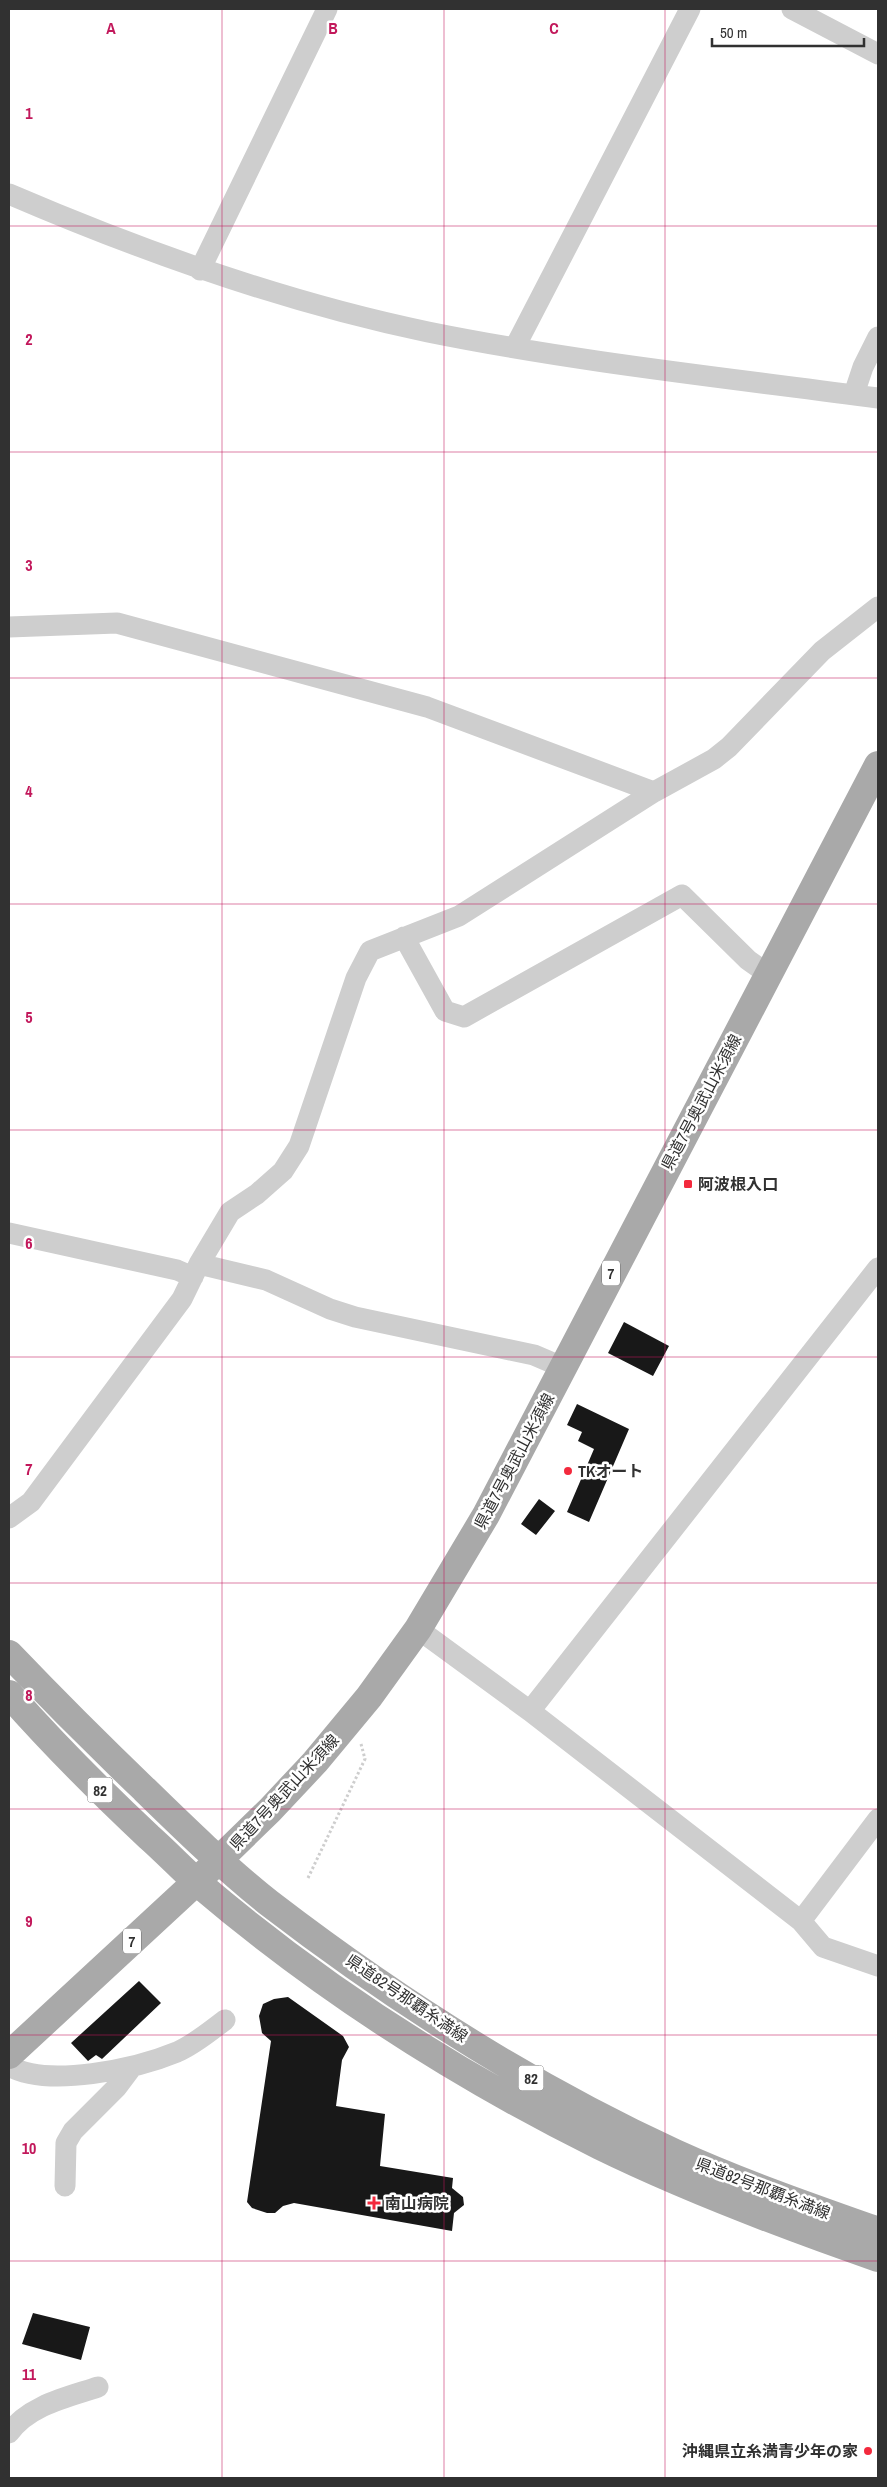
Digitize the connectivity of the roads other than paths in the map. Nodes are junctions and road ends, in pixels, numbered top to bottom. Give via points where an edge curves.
1 (328, 9) edge
2 (690, 9) edge
3 (792, 9) edge
4 (878, 54) edge
5 (9, 194) edge
6 (200, 270) junction
7 (878, 337) edge
8 (515, 347) junction
9 (854, 394) junction
10 (878, 398) edge
11 (878, 607) edge
12 (9, 627) edge
13 (878, 766) edge
14 (654, 792) junction
15 (404, 937) junction
16 (768, 975) junction
17 (9, 1233) edge
18 (878, 1268) edge
19 (196, 1270) junction
20 (562, 1367) junction
21 (9, 1518) edge
22 (418, 1629) junction
23 (9, 1654) edge
24 (9, 1694) edge
25 (530, 1711) junction
26 (878, 1819) edge
27 (219, 1860) junction
28 (196, 1882) junction
29 (801, 1921) junction
30 (878, 1966) edge
31 (225, 2020) dead end
32 (9, 2055) edge
33 (9, 2066) edge
34 (132, 2067) junction
35 (65, 2186) dead end
36 (878, 2231) edge
37 (878, 2258) edge
38 (98, 2387) dead end
39 (9, 2433) edge

1 - 6 street
2 - 8 street
3 - 4 street
5 - 6 street
6 - 8 street via 313,304 427,332
7 - 9 street via 863,366
8 - 9 street
9 - 10 street
11 - 14 street via 822,651 729,747 714,759
12 - 14 street via 117,623 428,706
13 - 16 main road, 県道7号奥武山米須線 / 7
14 - 15 street via 460,916
15 - 16 street via 445,1011 464,1017 682,894 748,960
15 - 19 street via 370,951 361,965 311,1115 292,1158 276,1177 230,1212
16 - 20 main road, 県道7号奥武山米須線 / 7
17 - 19 street via 177,1270
18 - 25 street
19 - 20 street via 266,1280 355,1317 534,1355
19 - 21 street via 182,1299 31,1502
20 - 22 main road, 県道7号奥武山米須線 / 7 via 471,1543
22 - 25 street
22 - 27 main road, 県道7号奥武山米須線 / 7 via 345,1727 270,1810
23 - 27 main road, 県道82号那覇糸満線 / 82 via 97,1744
24 - 28 main road, 県道82号那覇糸満線 / 82 via 99,1790
25 - 29 street
26 - 29 street
27 - 28 main road, 県道7号奥武山米須線 / 7
27 - 36 main road, 県道82号那覇糸満線 / 82 via 269,1903 380,1983 544,2086 742,2182
28 - 32 main road, 県道7号奥武山米須線 / 7
28 - 37 main road, 県道82号那覇糸満線 / 82 via 260,1934 354,2002 421,2047 533,2111 600,2146 738,2208
29 - 30 street via 823,1947
31 - 34 street via 177,2052
33 - 34 street via 24,2073 48,2076
34 - 35 street via 66,2142
38 - 39 street via 47,2404

